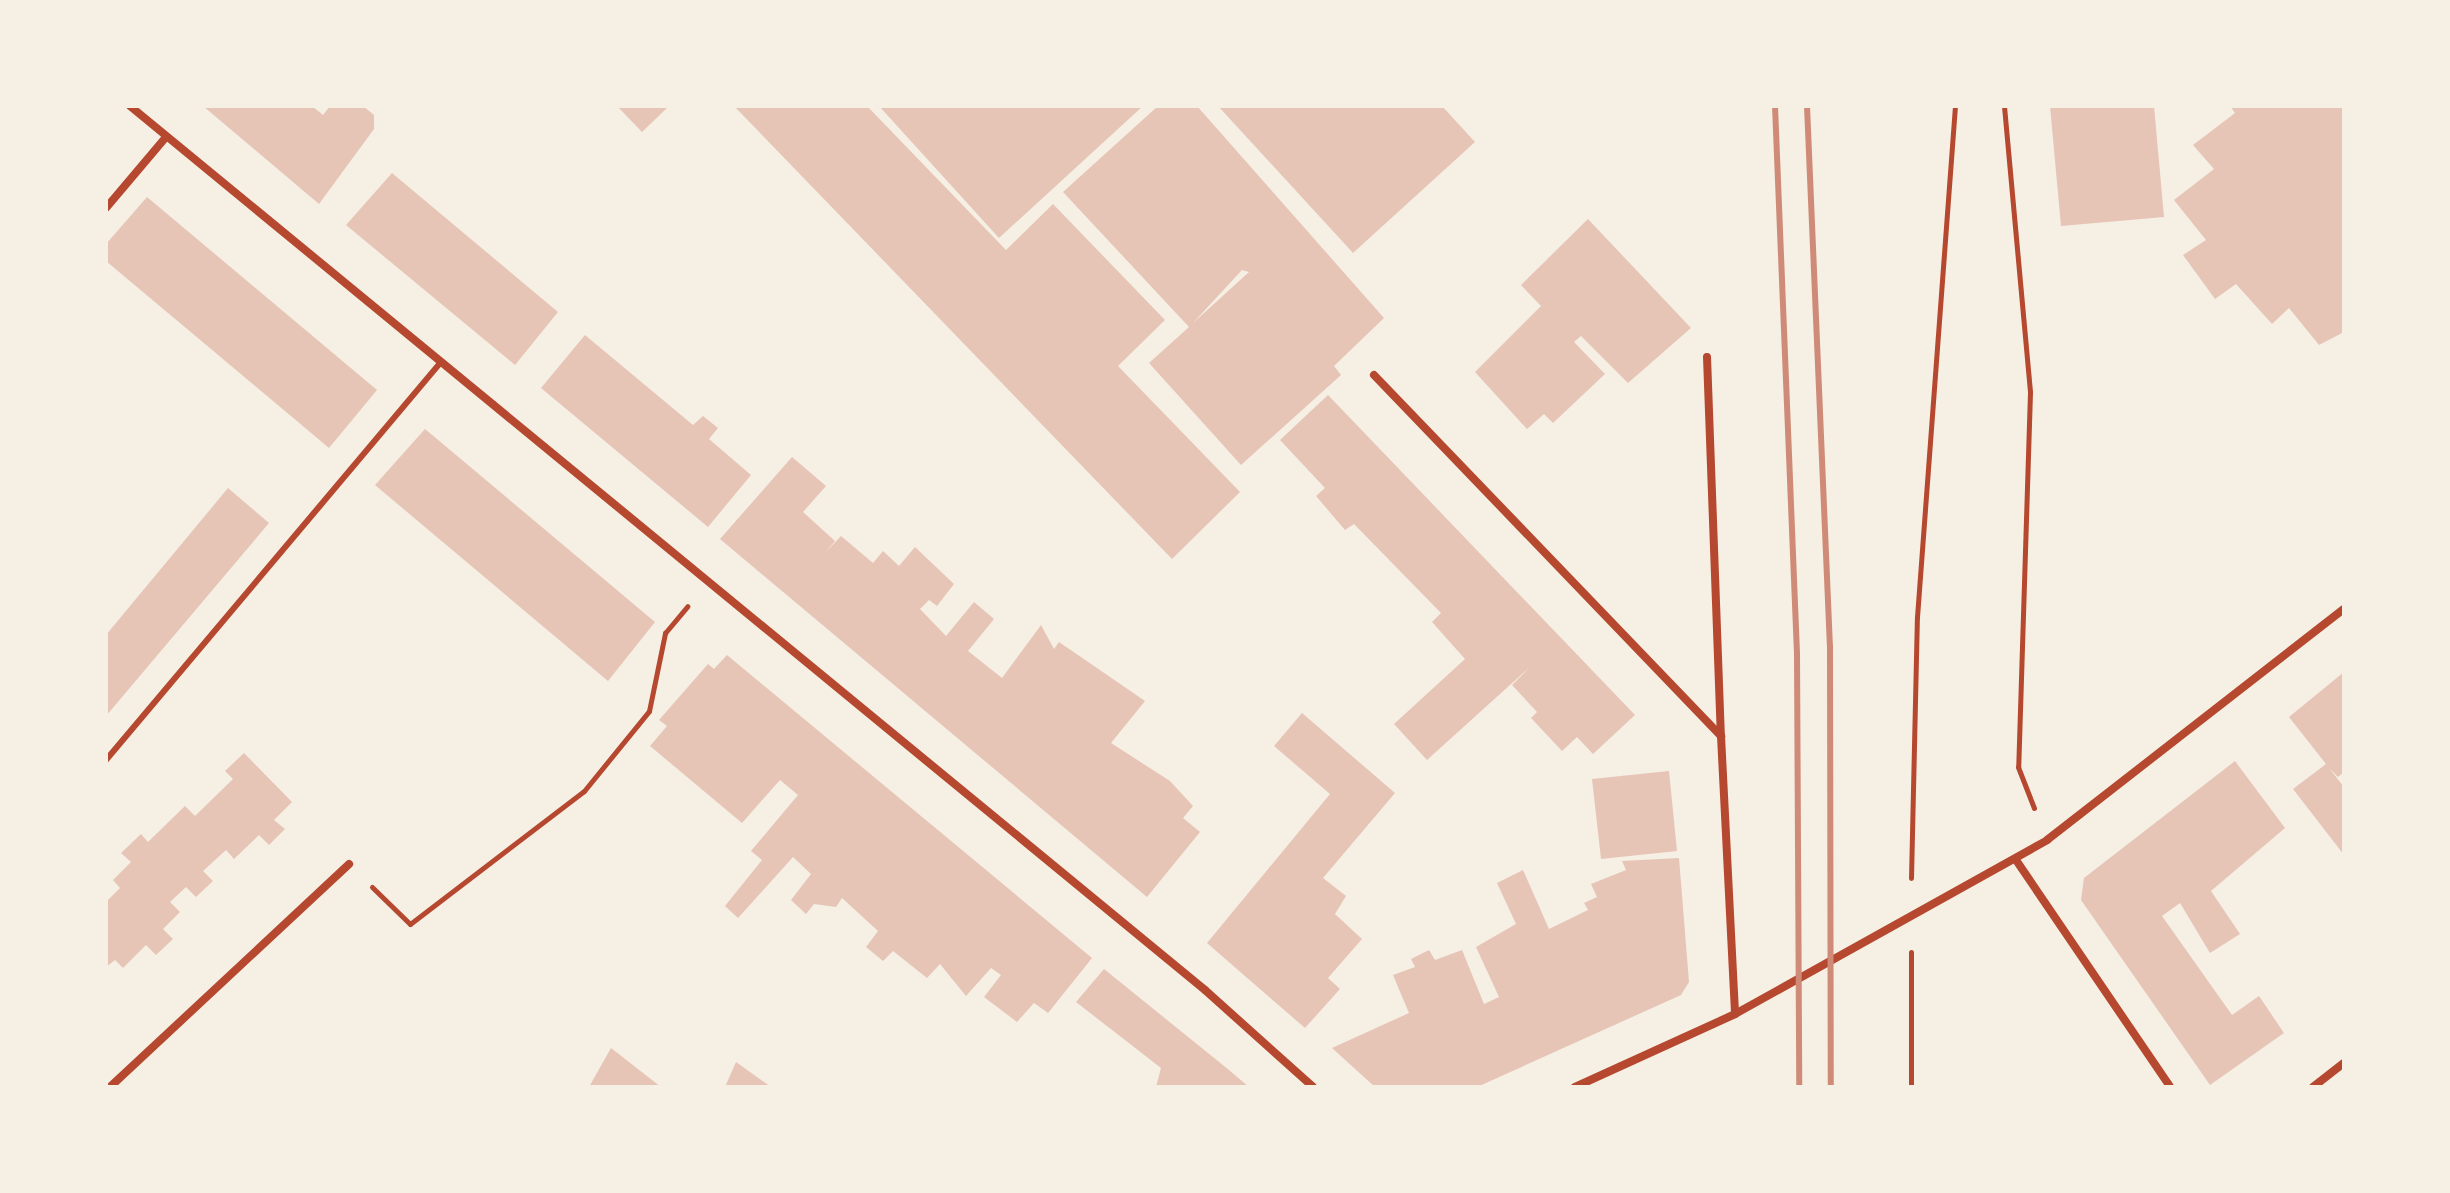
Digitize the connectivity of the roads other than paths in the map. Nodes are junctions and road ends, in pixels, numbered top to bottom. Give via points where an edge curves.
1 (130, 106) edge
2 (166, 137) junction
3 (106, 208) edge
4 (1707, 357) dead end
5 (441, 362) junction
6 (1374, 375) dead end
7 (2344, 609) edge
8 (1721, 736) junction
9 (106, 760) edge
10 (2016, 860) junction
11 (349, 864) road end
12 (1735, 1014) junction
13 (2344, 1063) edge
14 (110, 1087) edge
15 (1313, 1087) edge
16 (1575, 1087) edge
17 (2170, 1087) edge
18 (2313, 1087) edge

1 - 2 street
2 - 3 street
2 - 5 street
4 - 8 street
5 - 9 lane
5 - 15 street via 1205,990
6 - 8 street
7 - 10 street
8 - 12 street
10 - 12 street
10 - 17 street
11 - 14 street
12 - 16 street
13 - 18 street

